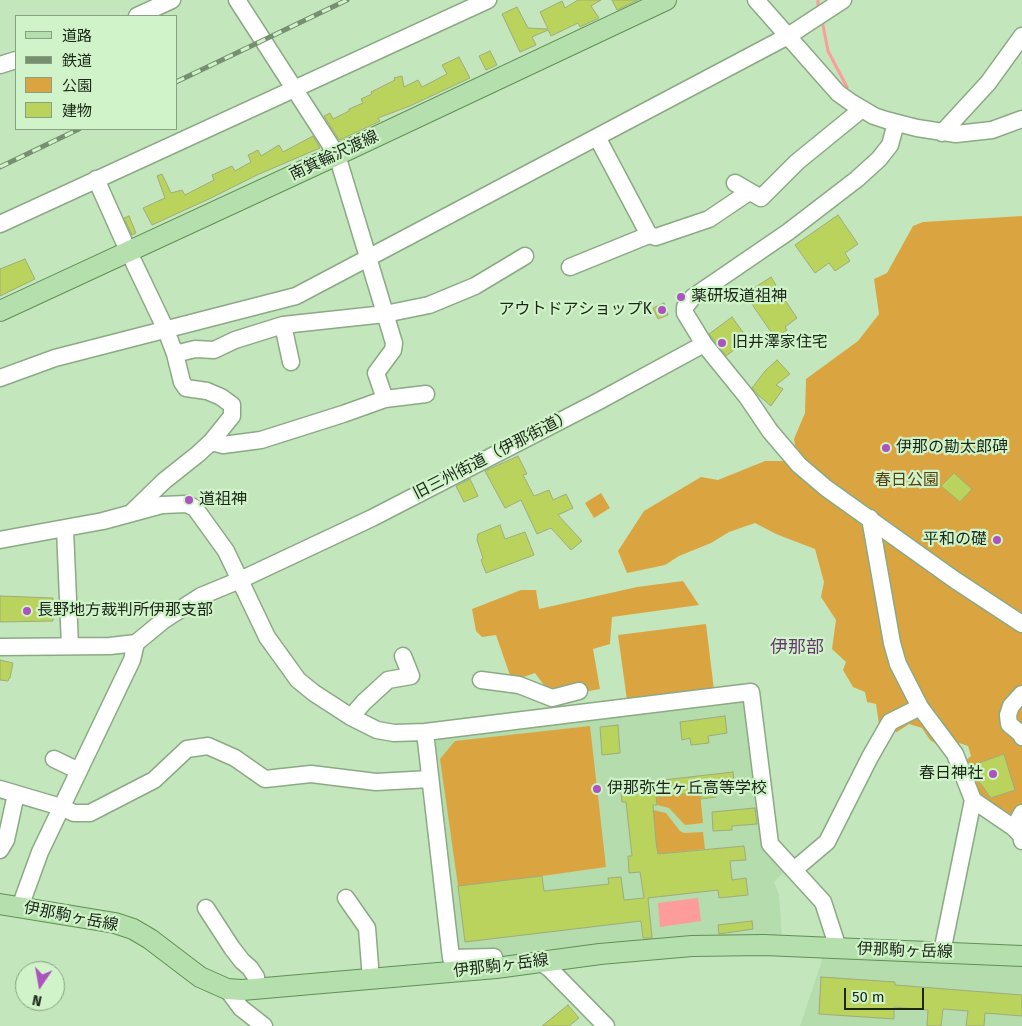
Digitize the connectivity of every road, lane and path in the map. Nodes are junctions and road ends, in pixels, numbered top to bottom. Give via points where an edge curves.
1 (172, 0) edge
2 (237, 0) edge
3 (488, 0) edge
4 (666, 0) edge
5 (756, 0) edge
6 (843, 0) edge
7 (139, 15) edge
8 (788, 36) junction
9 (1022, 36) edge
10 (15, 60) edge
11 (0, 65) edge
12 (293, 89) junction
13 (862, 109) junction
14 (1022, 119) edge
15 (896, 123) junction
16 (942, 133) junction
17 (596, 137) junction
18 (337, 155) junction
19 (96, 179) junction
20 (735, 183) dead end
21 (749, 192) junction
22 (0, 224) edge
23 (649, 235) junction
24 (128, 251) junction
25 (525, 256) dead end
26 (368, 260) junction
27 (570, 267) dead end
28 (0, 311) edge
29 (385, 314) junction
30 (283, 325) junction
31 (166, 330) junction
32 (704, 344) junction
33 (175, 354) junction
34 (291, 362) dead end
35 (0, 378) edge
36 (426, 394) dead end
37 (385, 399) junction
38 (211, 442) junction
39 (131, 513) junction
40 (870, 518) junction
41 (65, 529) junction
42 (0, 540) edge
43 (240, 580) junction
44 (1022, 624) edge
45 (136, 644) junction
46 (70, 646) junction
47 (0, 647) edge
48 (403, 656) dead end
49 (481, 680) dead end
50 (579, 691) dead end
51 (1022, 694) edge
52 (920, 707) junction
53 (351, 717) junction
54 (424, 732) junction
55 (1022, 737) edge
56 (54, 759) dead end
57 (79, 771) junction
58 (430, 779) junction
59 (0, 789) edge
60 (16, 794) junction
61 (972, 800) junction
62 (61, 807) junction
63 (1022, 813) edge
64 (1018, 835) edge
65 (0, 850) edge
66 (795, 869) junction
67 (346, 898) dead end
68 (0, 904) edge
69 (20, 907) junction
70 (206, 908) dead end
71 (838, 948) junction
72 (942, 952) junction
73 (1022, 956) edge
74 (540, 962) junction
75 (496, 968) junction
76 (371, 979) junction
77 (227, 989) junction
78 (258, 989) junction
79 (264, 1026) edge
80 (606, 1026) edge

1 - 7 street
2 - 12 street
3 - 12 street
4 - 18 main road, 南箕輪沢渡線
5 - 8 street
6 - 8 street
8 - 13 street via 838,93
8 - 17 street
9 - 16 street via 988,83
10 - 11 street
12 - 18 street
12 - 19 street
13 - 15 street
13 - 21 street via 796,162 761,198
14 - 16 street via 992,130
15 - 16 street
15 - 32 street via 890,145 850,185 688,301 685,313
17 - 23 street
17 - 26 street
18 - 24 main road, 南箕輪沢渡線
18 - 26 street
19 - 22 street
19 - 24 street
20 - 21 street
21 - 23 street via 709,219 656,237
23 - 27 street
24 - 28 main road, 南箕輪沢渡線
24 - 31 street
25 - 29 street via 475,286 429,305
26 - 29 street
26 - 31 street via 296,296
29 - 30 street
29 - 37 street via 393,350 376,373
30 - 33 street via 214,350 195,349
30 - 34 street
31 - 33 street
31 - 35 street via 55,358
32 - 40 street via 799,465
32 - 43 street, 旧三州街道（伊那街道） via 372,518
33 - 38 street via 186,388 207,391 232,405 232,416
36 - 37 street
37 - 38 street via 261,440 224,445
38 - 39 street
39 - 41 street
39 - 43 street via 162,505 187,504 195,508 226,551
40 - 44 street
40 - 52 street via 892,643 898,664
41 - 42 street
41 - 46 street
43 - 45 street, 旧三州街道（伊那街道） via 201,596 164,620
43 - 53 street via 267,637 298,680
45 - 46 street
45 - 57 street via 132,660
46 - 47 street
48 - 53 street via 411,676 388,680
49 - 50 street via 519,685 552,698
51 - 55 street via 1008,714 1009,724
52 - 61 street via 955,754
52 - 66 street via 890,722 827,842
53 - 54 street via 378,730
54 - 58 street
54 - 66 street via 752,691 770,844
56 - 57 street
57 - 62 street
58 - 62 street via 376,782 310,774 265,779 221,751 198,746 187,749 154,780 90,813 74,813
58 - 75 street via 451,958 494,957
59 - 60 street
60 - 62 street
60 - 65 street via 6,840
61 - 64 street
61 - 72 street
62 - 69 street
63 - 64 street
66 - 71 street via 823,902
67 - 76 street via 367,928
68 - 69 main road, 伊那駒ヶ岳線
69 - 77 main road, 伊那駒ヶ岳線 via 115,923 133,930 200,977
70 - 78 street via 232,948 253,972
71 - 72 main road, 伊那駒ヶ岳線
71 - 74 main road, 伊那駒ヶ岳線 via 764,945 646,948
72 - 73 main road, 伊那駒ヶ岳線
74 - 75 main road, 伊那駒ヶ岳線
74 - 80 street
75 - 76 main road, 伊那駒ヶ岳線
76 - 78 main road, 伊那駒ヶ岳線
77 - 78 main road, 伊那駒ヶ岳線
77 - 79 street via 241,1008

